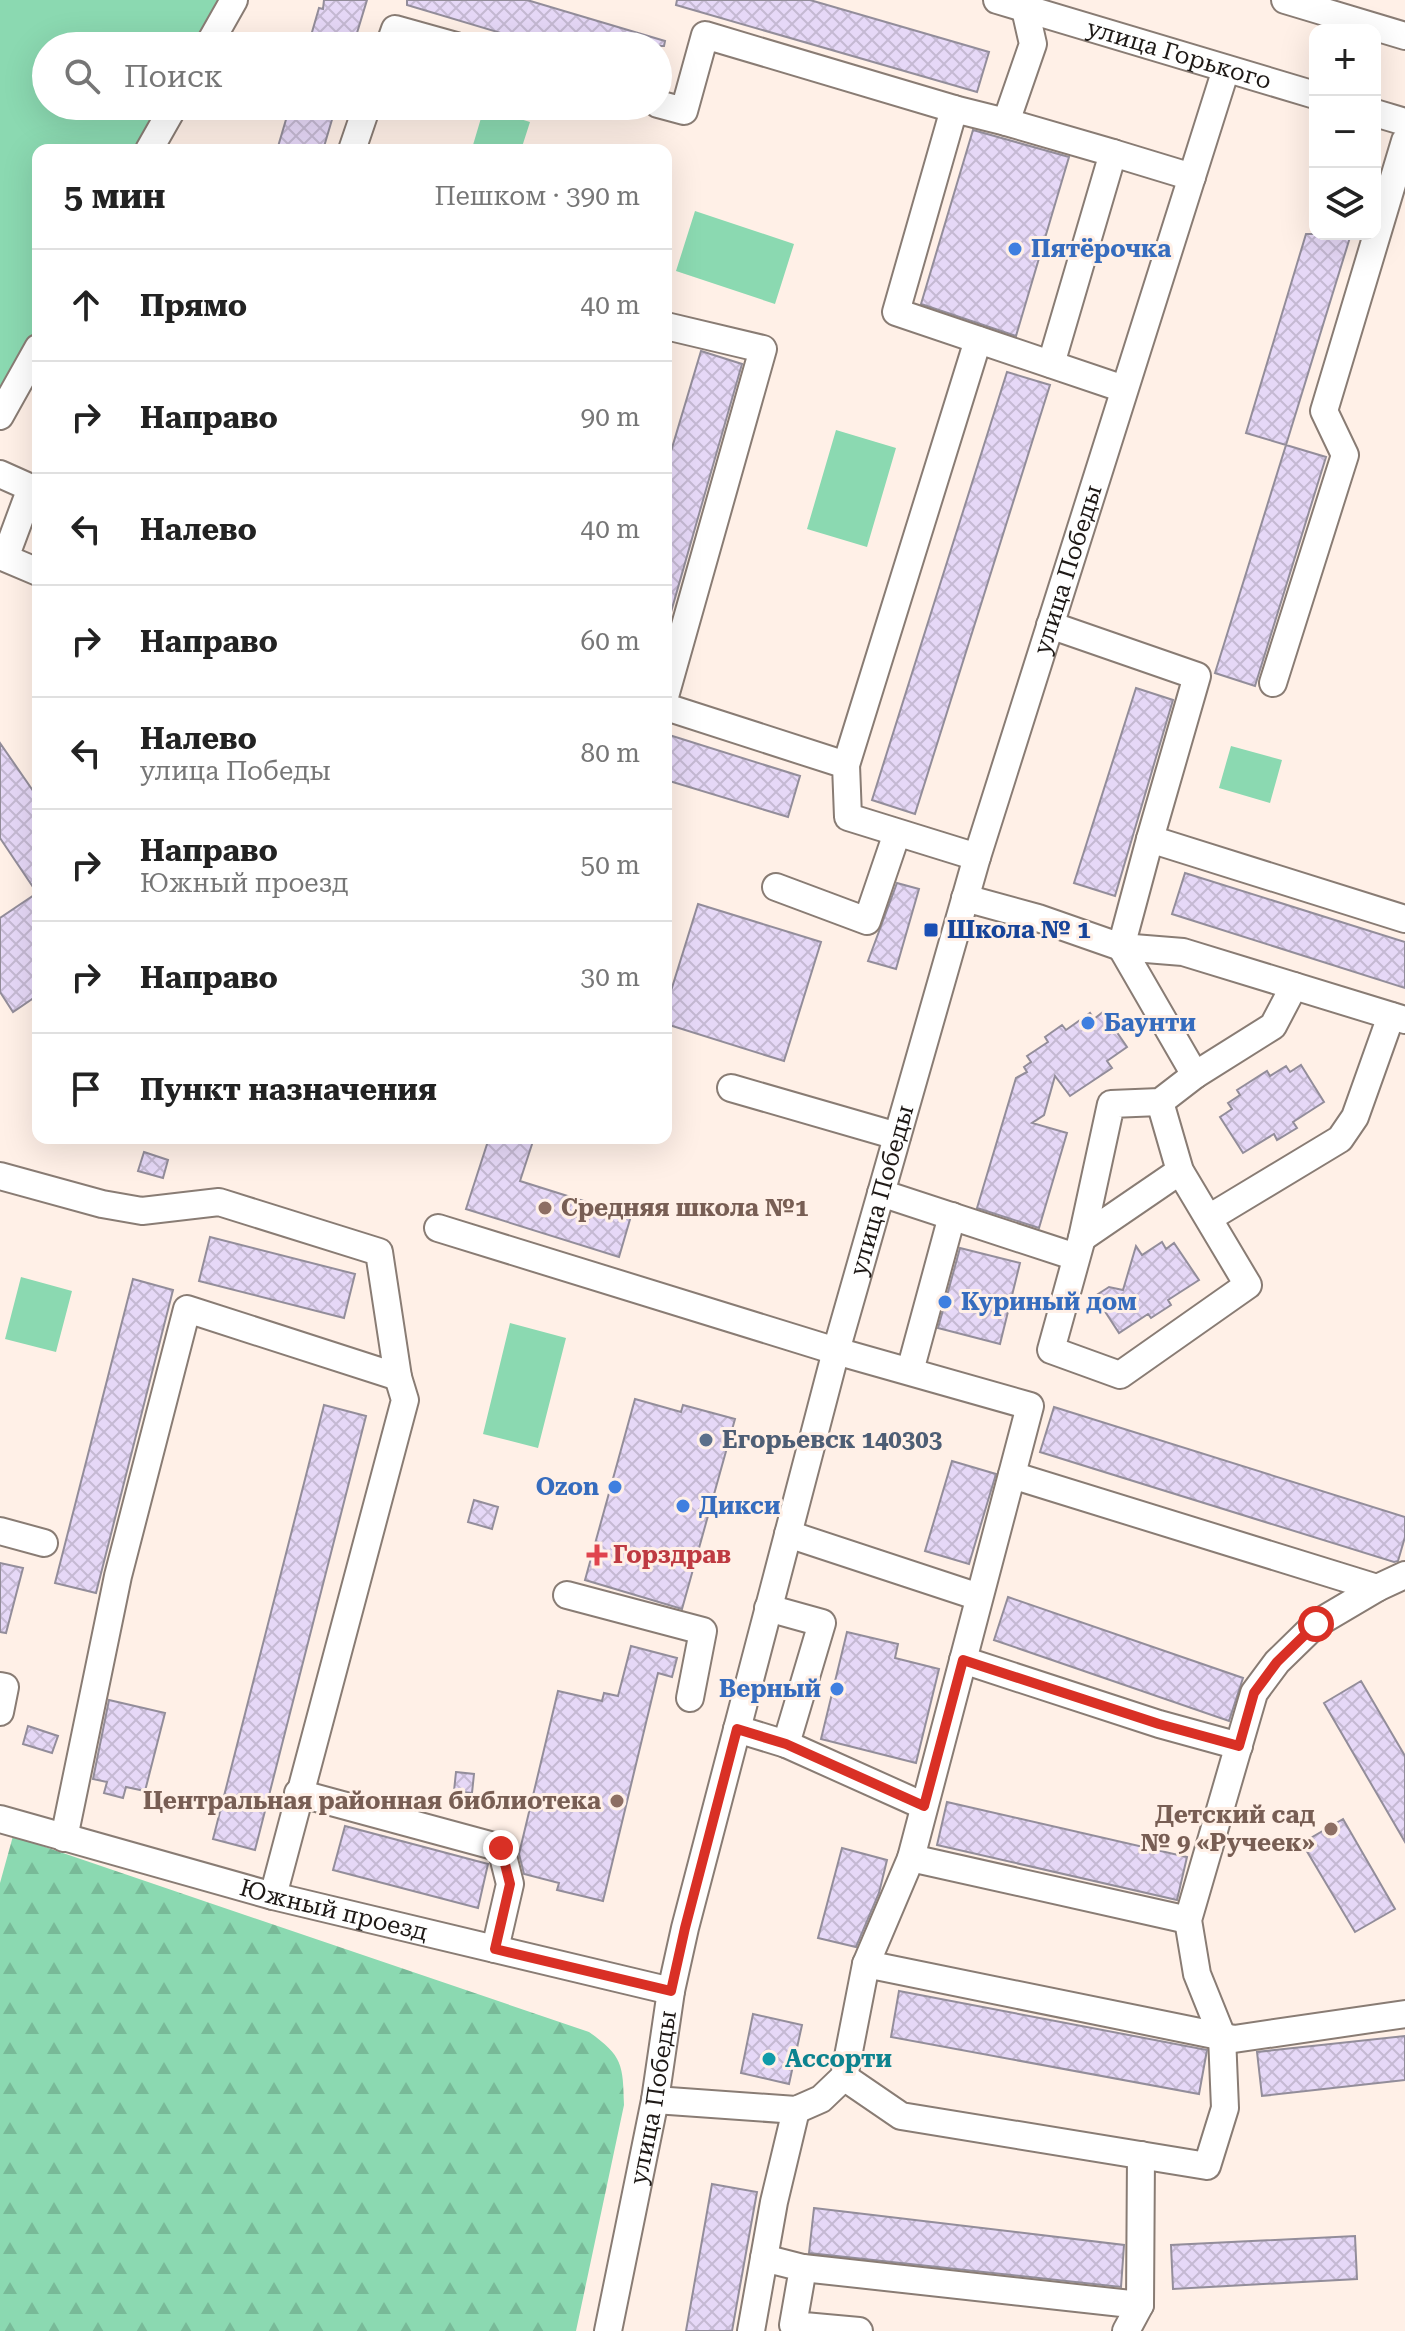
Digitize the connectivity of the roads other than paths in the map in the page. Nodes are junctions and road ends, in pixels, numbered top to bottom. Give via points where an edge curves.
1 (234, 0) edge
2 (997, 0) edge
3 (1285, 0) edge
4 (1025, 9) junction
5 (1086, 13) edge
6 (216, 32) edge
7 (1405, 36) edge
8 (1226, 69) junction
9 (1309, 93) edge
10 (672, 108) edge
11 (954, 109) junction
12 (1381, 115) edge
13 (166, 120) edge
14 (362, 120) edge
15 (1006, 122) junction
16 (1405, 122) edge
17 (1405, 141) edge
18 (152, 144) edge
19 (354, 144) edge
20 (1113, 153) junction
21 (1192, 177) junction
22 (672, 327) edge
23 (978, 340) junction
24 (32, 359) edge
25 (1051, 364) junction
26 (1124, 389) junction
27 (0, 416) edge
28 (0, 474) edge
29 (32, 488) edge
30 (32, 494) edge
31 (32, 569) edge
32 (1050, 625) junction
33 (672, 672) edge
34 (1273, 683) dead end
35 (672, 709) edge
36 (846, 765) junction
37 (897, 833) junction
38 (1150, 839) junction
39 (977, 857) junction
40 (776, 887) dead end
41 (965, 898) junction
42 (1405, 919) edge
43 (1121, 947) junction
44 (1294, 986) junction
45 (1398, 1018) edge
46 (1195, 1075) junction
47 (731, 1088) dead end
48 (1160, 1102) junction
49 (897, 1136) junction
50 (1180, 1171) junction
51 (0, 1176) edge
52 (881, 1193) junction
53 (952, 1216) junction
54 (1209, 1218) junction
55 (438, 1228) dead end
56 (1079, 1248) junction
57 (836, 1351) junction
58 (910, 1371) junction
59 (398, 1377) junction
60 (1012, 1475) junction
61 (0, 1531) edge
62 (788, 1534) junction
63 (44, 1543) dead end
64 (1405, 1575) edge
65 (1377, 1588) junction
66 (567, 1595) dead end
67 (979, 1597) junction
68 (768, 1608) junction
69 (963, 1660) junction
70 (0, 1686) edge
71 (690, 1698) dead end
72 (0, 1712) edge
73 (737, 1729) junction
74 (786, 1744) junction
75 (1239, 1746) junction
76 (298, 1793) junction
77 (924, 1806) junction
78 (0, 1819) edge
79 (64, 1838) junction
80 (911, 1858) junction
81 (273, 1896) junction
82 (1188, 1920) junction
83 (495, 1949) junction
84 (866, 1964) junction
85 (671, 1991) junction
86 (1405, 2014) edge
87 (1222, 2036) junction
88 (844, 2077) junction
89 (655, 2100) junction
90 (796, 2110) junction
91 (1141, 2155) junction
92 (764, 2258) junction
93 (803, 2268) junction
94 (1140, 2305) junction
95 (608, 2331) edge
96 (751, 2331) edge
97 (859, 2331) edge
98 (1126, 2331) edge

1 - 6 street
2 - 4 street, улица Горького
3 - 7 street
4 - 5 street, улица Горького
4 - 15 street via 1033,44
5 - 8 street, улица Горького
8 - 9 street, улица Горького
8 - 21 street, улица Победы
10 - 11 street via 684,111 705,35
11 - 15 street
11 - 23 street via 896,312
12 - 16 street
13 - 18 street
14 - 19 street
15 - 20 street
17 - 34 street via 1324,411 1345,455
20 - 21 street
20 - 25 street
21 - 26 street, улица Победы
22 - 33 street via 763,349
23 - 25 street
23 - 36 street
24 - 27 street
25 - 26 street
26 - 32 street, улица Победы
28 - 29 street
30 - 31 street via 5,558
32 - 38 street via 1197,676
32 - 39 street, улица Победы
35 - 36 street
36 - 37 street via 848,817
37 - 39 street
37 - 40 street via 867,921
38 - 42 street
38 - 43 street
39 - 41 street, улица Победы
41 - 43 street
41 - 49 street, улица Победы
43 - 44 street via 1183,952
43 - 46 street
44 - 45 street
44 - 46 street via 1273,1026
45 - 54 street via 1355,1117 1340,1139
46 - 48 street
47 - 49 street
48 - 50 street
48 - 56 street via 1111,1104
49 - 52 street, улица Победы
50 - 54 street
50 - 56 street
51 - 59 street via 142,1211 219,1202 379,1252
52 - 53 street
52 - 57 street, улица Победы
53 - 56 street
53 - 58 street
54 - 56 street via 1248,1285 1120,1375 1051,1350
55 - 57 street
57 - 58 street
57 - 62 street, улица Победы
58 - 60 street via 1030,1406
59 - 76 street via 405,1400
59 - 79 street via 187,1309 118,1576
60 - 65 street
60 - 67 street
61 - 63 street
62 - 67 street
62 - 68 street, улица Победы
64 - 65 street
65 - 75 street via 1316,1624 1277,1662 1254,1693
66 - 71 street via 703,1631
67 - 69 street
68 - 73 street, улица Победы
68 - 74 street via 822,1623
69 - 75 street
69 - 77 street
70 - 72 street via 5,1687
73 - 74 street
73 - 85 street, улица Победы
74 - 77 street
75 - 82 street
76 - 81 street
76 - 83 street via 501,1848 510,1884
77 - 80 street
78 - 79 street, Южный проезд
79 - 81 street, Южный проезд
80 - 82 street
80 - 84 street
81 - 83 street, Южный проезд
82 - 87 street via 1197,1974
83 - 85 street, Южный проезд
84 - 87 street
84 - 88 street
85 - 89 street, улица Победы
86 - 87 street via 1234,2039
87 - 91 street via 1225,2108 1207,2166
88 - 90 street via 821,2099
88 - 91 street via 901,2116
89 - 90 street
89 - 95 street, улица Победы
90 - 92 street
91 - 94 street
92 - 93 street
92 - 96 street
93 - 94 street
93 - 97 street via 793,2325
94 - 98 street

